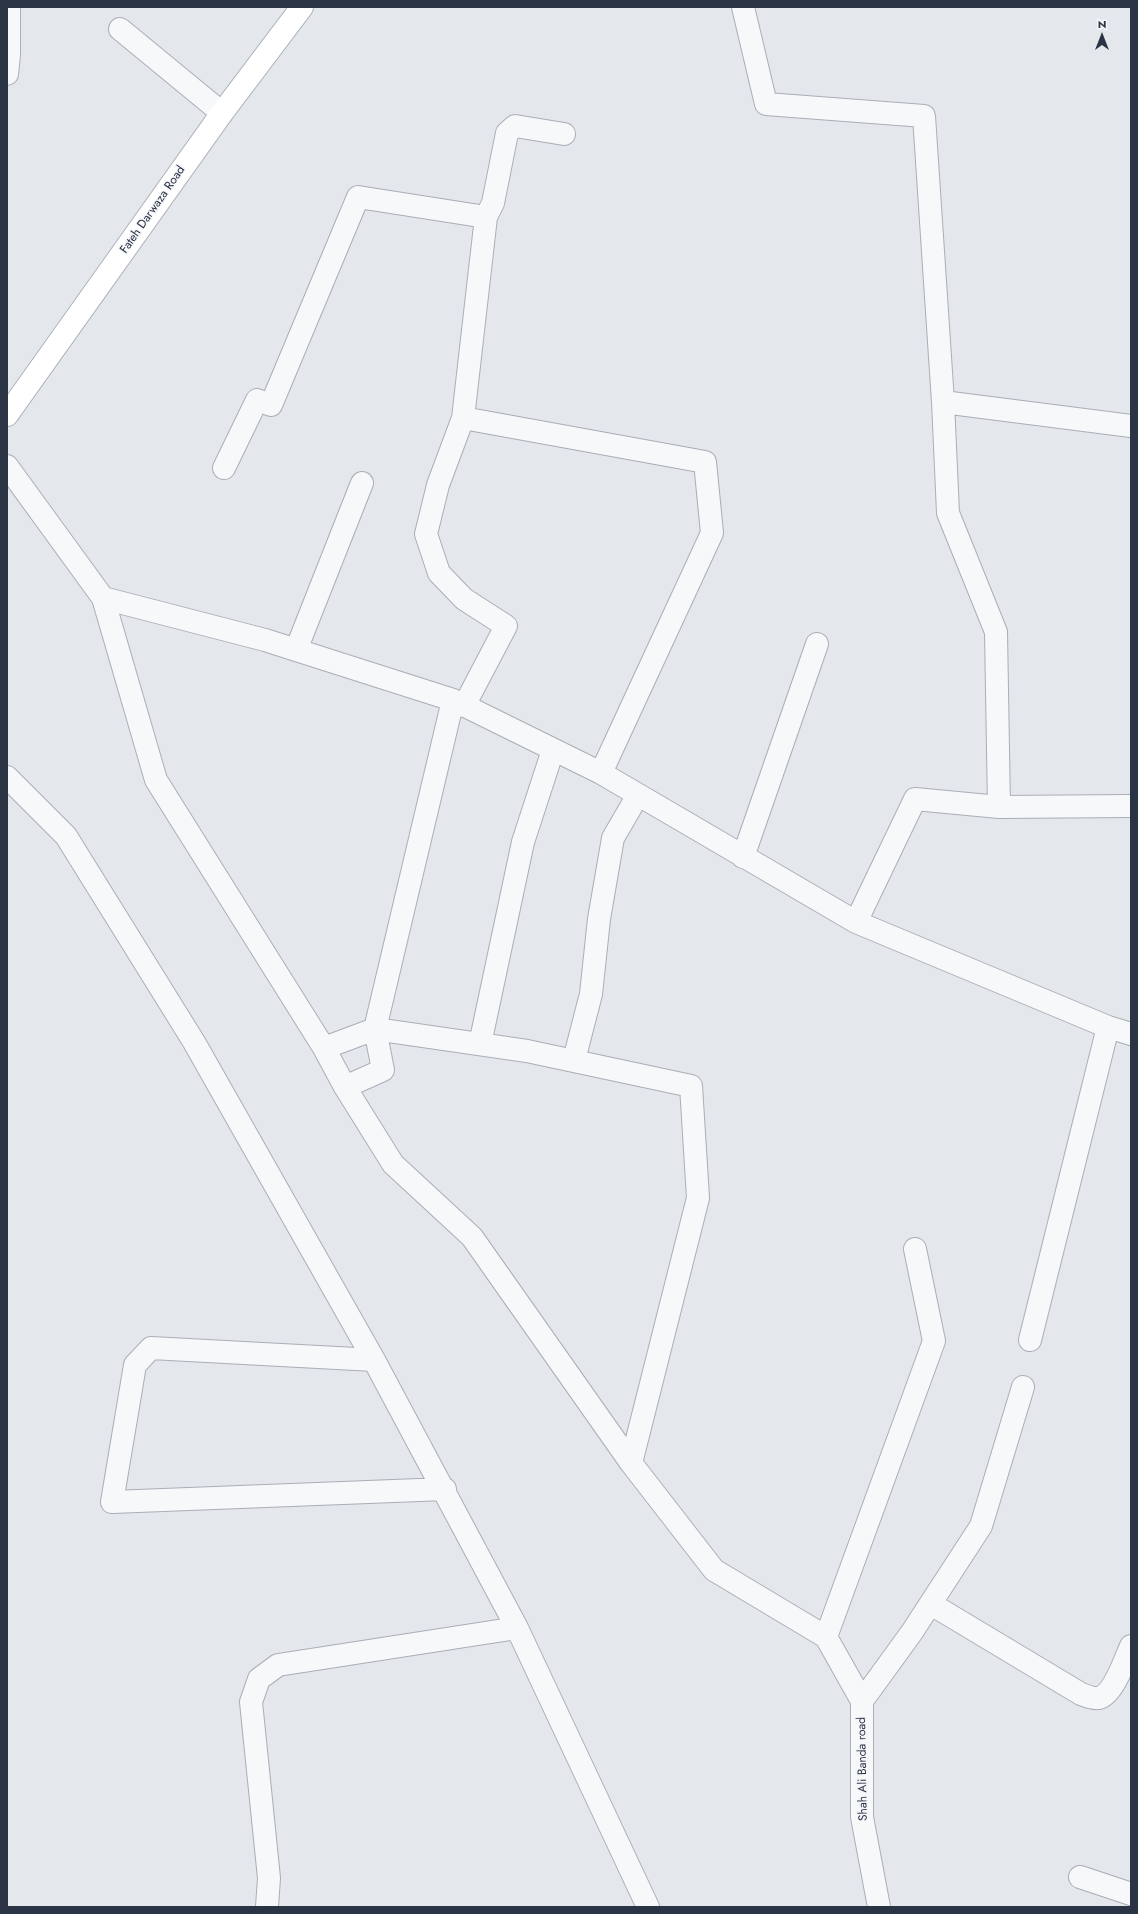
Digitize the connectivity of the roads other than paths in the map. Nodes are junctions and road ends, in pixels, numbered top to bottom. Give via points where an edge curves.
1 (9, 7) edge
2 (302, 7) edge
3 (743, 7) edge
4 (120, 29) dead end
5 (7, 74) edge
6 (222, 113) junction
7 (564, 134) dead end
8 (486, 216) junction
9 (943, 402) junction
10 (7, 415) edge
11 (463, 418) junction
12 (1131, 426) edge
13 (7, 466) edge
14 (224, 468) dead end
15 (362, 483) dead end
16 (103, 598) junction
17 (817, 644) dead end
18 (296, 650) junction
19 (459, 703) junction
20 (553, 750) junction
21 (601, 773) junction
22 (7, 777) edge
23 (638, 795) junction
24 (1131, 806) edge
25 (999, 807) junction
26 (743, 857) junction
27 (856, 922) junction
28 (1108, 1027) junction
29 (376, 1029) junction
30 (1131, 1034) edge
31 (480, 1044) junction
32 (324, 1048) junction
33 (574, 1060) junction
34 (345, 1087) junction
35 (915, 1248) dead end
36 (1030, 1340) dead end
37 (374, 1360) junction
38 (1024, 1387) dead end
39 (631, 1463) junction
40 (444, 1489) junction
41 (931, 1604) junction
42 (518, 1628) junction
43 (826, 1637) junction
44 (1131, 1646) edge
45 (862, 1702) junction
46 (1080, 1877) dead end
47 (1131, 1894) edge
48 (266, 1907) edge
49 (648, 1907) edge
50 (880, 1907) edge

1 - 5 street
2 - 6 main road, Fateh Darwaza Road
3 - 9 street via 766,104 924,116
4 - 6 street
6 - 10 main road, Fateh Darwaza Road
7 - 8 street via 514,126 507,133 493,203
8 - 11 street
8 - 14 street via 358,197 271,405 257,400
9 - 12 street
9 - 25 street via 948,513 996,632
11 - 19 street via 438,485 426,534 438,573 464,599 506,626
11 - 21 street via 705,462 712,533
13 - 16 street
15 - 18 street
16 - 18 street
16 - 32 street via 156,780
17 - 26 street
18 - 19 street
19 - 20 street
19 - 29 street
20 - 21 street
20 - 31 street via 523,842
21 - 23 street
22 - 37 street via 66,836 194,1042
23 - 26 street
23 - 33 street via 613,838 599,919 592,994
24 - 25 street
25 - 27 street via 915,799
26 - 27 street
27 - 28 street
28 - 30 street
28 - 36 street
29 - 31 street
29 - 32 street
29 - 34 street via 383,1070
31 - 33 street
32 - 34 street
33 - 39 street via 691,1086 698,1198
34 - 39 street via 393,1164 472,1237
35 - 43 street via 934,1341
37 - 40 street
37 - 40 street via 150,1348 135,1365 112,1502
38 - 41 street via 981,1526
39 - 43 street via 714,1570
40 - 42 street
41 - 44 street via 1090,1698 1099,1698 1112,1688
41 - 45 street
42 - 48 street via 278,1665 259,1679 251,1702 269,1878
42 - 49 street
43 - 45 street
45 - 50 street, Shah Ali Banda road via 862,1817
46 - 47 street

